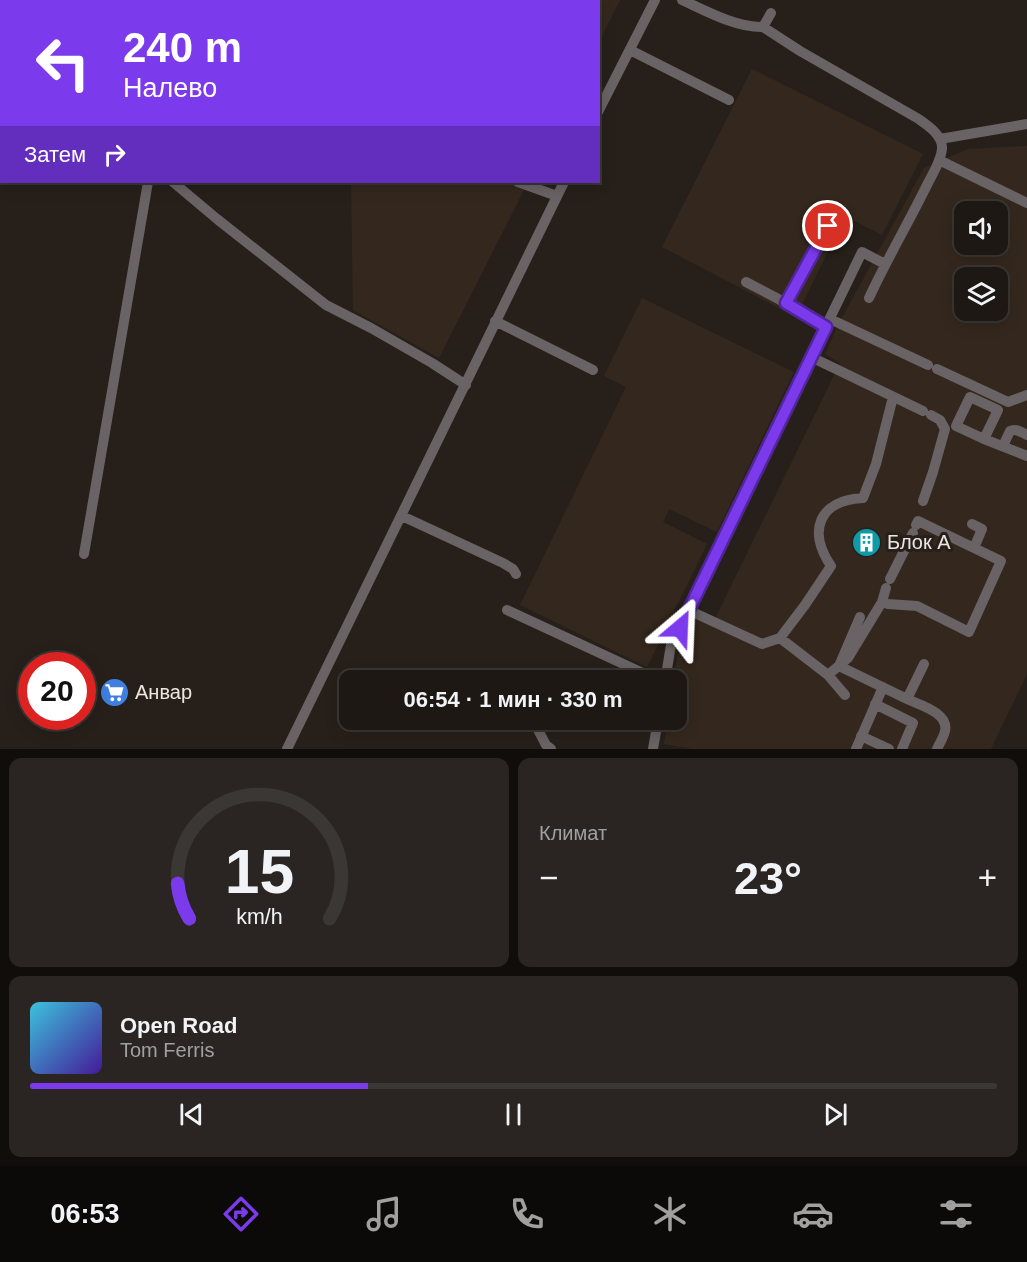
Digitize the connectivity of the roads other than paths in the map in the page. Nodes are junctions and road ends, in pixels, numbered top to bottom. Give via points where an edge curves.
1 (655, 0) edge
2 (682, 0) edge
3 (771, 13) dead end
4 (763, 27) junction
5 (630, 50) junction
6 (729, 100) dead end
7 (600, 108) edge
8 (1027, 124) edge
9 (940, 139) junction
10 (939, 160) junction
11 (148, 183) edge
12 (174, 183) edge
13 (521, 183) edge
14 (564, 183) edge
15 (557, 196) junction
16 (1027, 202) edge
17 (824, 219) dead end
18 (885, 264) junction
19 (746, 282) dead end
20 (869, 298) dead end
21 (786, 303) junction
22 (495, 321) junction
23 (828, 323) junction
24 (811, 357) junction
25 (593, 370) dead end
26 (466, 385) junction
27 (1027, 395) edge
28 (893, 397) junction
29 (956, 426) junction
30 (945, 429) junction
31 (1027, 435) edge
32 (984, 439) junction
33 (1003, 446) junction
34 (1027, 456) edge
35 (923, 501) dead end
36 (402, 516) junction
37 (972, 524) dead end
38 (974, 548) junction
39 (84, 554) dead end
40 (516, 574) dead end
41 (882, 602) junction
42 (507, 610) dead end
43 (688, 610) junction
44 (860, 617) dead end
45 (780, 638) junction
46 (924, 664) dead end
47 (839, 666) junction
48 (636, 670) edge
49 (667, 670) edge
50 (828, 675) junction
51 (883, 687) junction
52 (845, 695) dead end
53 (907, 699) junction
54 (875, 704) junction
55 (538, 730) edge
56 (656, 730) edge
57 (861, 736) junction
58 (287, 749) edge
59 (551, 749) edge
60 (653, 749) edge
61 (856, 749) edge
62 (889, 749) edge
63 (902, 749) edge
64 (937, 749) edge

1 - 5 street
2 - 4 street via 724,18
3 - 4 street
4 - 9 street via 917,118
5 - 6 street
5 - 7 street
8 - 9 street
9 - 10 street
10 - 16 street
10 - 18 street
11 - 39 street
12 - 26 street via 326,305
13 - 15 street
14 - 15 street
15 - 22 street
17 - 21 street via 828,226
18 - 20 street
18 - 23 street via 862,252
19 - 21 street
21 - 23 street
22 - 25 street
22 - 26 street
23 - 24 street
23 - 27 street via 1008,402
24 - 28 street
24 - 43 street
26 - 36 street
28 - 30 street via 940,420
28 - 45 street via 863,498 843,501 825,514 818,537 831,566
29 - 30 street
29 - 32 street
29 - 32 street via 970,397 979,401 998,410
30 - 35 street
31 - 33 street via 1010,431
32 - 33 street
33 - 34 street
36 - 40 street via 503,563
36 - 58 street
37 - 38 street via 982,529
38 - 41 street via 918,521
38 - 41 street via 1001,561 969,632 917,606
41 - 47 street via 848,658
42 - 48 street
43 - 45 street via 762,644
43 - 49 street via 671,645
44 - 47 street
45 - 50 street
46 - 53 street
47 - 50 street
47 - 51 street
50 - 52 street
51 - 53 street
51 - 54 street
53 - 64 street via 941,717 945,731
54 - 57 street
54 - 63 street via 913,723
55 - 59 street
56 - 60 street
57 - 61 street
57 - 62 street

